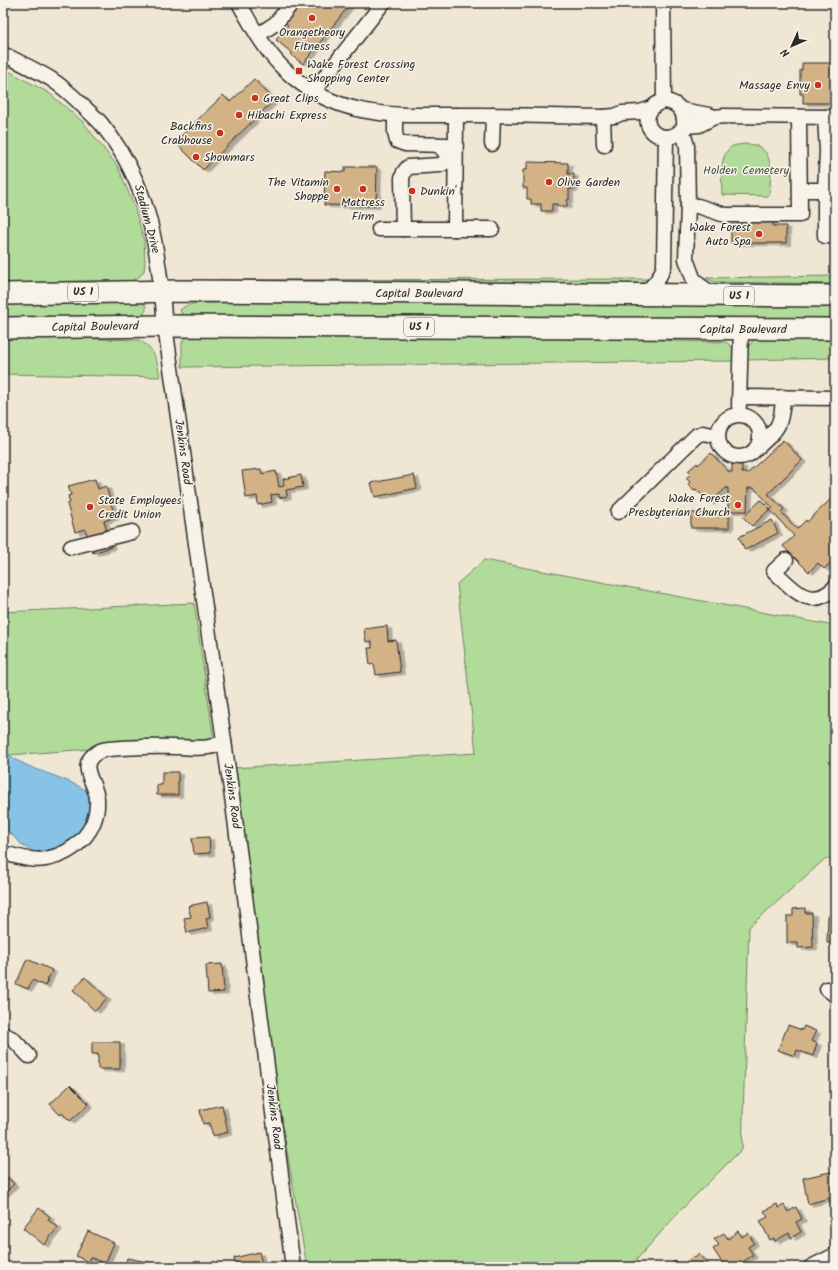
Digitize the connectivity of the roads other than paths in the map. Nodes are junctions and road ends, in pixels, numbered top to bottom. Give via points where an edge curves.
1 (239, 3) edge
2 (292, 3) edge
3 (383, 3) edge
4 (663, 3) edge
5 (258, 35) junction
6 (3, 54) edge
7 (313, 92) junction
8 (658, 104) junction
9 (682, 110) junction
10 (395, 115) junction
11 (456, 115) junction
12 (493, 115) junction
13 (609, 116) junction
14 (714, 117) junction
15 (799, 117) junction
16 (830, 117) edge
17 (649, 127) junction
18 (683, 128) junction
19 (666, 137) junction
20 (492, 144) dead end
21 (438, 145) junction
22 (455, 145) junction
23 (604, 145) dead end
24 (831, 151) edge
25 (800, 190) junction
26 (826, 190) junction
27 (688, 206) junction
28 (379, 229) dead end
29 (403, 229) junction
30 (454, 229) junction
31 (492, 229) dead end
32 (835, 236) edge
33 (162, 291) junction
34 (3, 294) edge
35 (642, 295) junction
36 (715, 296) junction
37 (835, 296) edge
38 (165, 326) junction
39 (3, 328) edge
40 (741, 328) junction
41 (835, 329) edge
42 (740, 397) junction
43 (783, 397) junction
44 (835, 398) edge
45 (739, 414) junction
46 (718, 436) junction
47 (758, 447) junction
48 (618, 512) dead end
49 (132, 532) dead end
50 (71, 547) dead end
51 (786, 560) dead end
52 (835, 587) edge
53 (224, 742) junction
54 (3, 853) edge
55 (3, 1034) edge
56 (29, 1056) dead end
57 (835, 1255) edge
58 (293, 1267) edge
59 (811, 1267) edge

1 - 5 street
2 - 5 street via 276,23
3 - 7 street
4 - 8 street
5 - 7 street via 284,69
6 - 33 street, Stadium Drive via 53,80 73,96 103,126 130,165 143,195 156,243
7 - 10 street via 348,108
8 - 9 street via 674,103
8 - 13 street via 640,112
8 - 17 street via 648,117
9 - 14 street
9 - 18 street
10 - 11 street
10 - 21 street via 397,141 405,144
11 - 12 street
11 - 22 street
12 - 13 street
12 - 20 street
13 - 17 street
13 - 23 street
14 - 15 street
14 - 18 street via 699,126
15 - 16 street
15 - 25 street
16 - 24 street
17 - 19 street via 656,134
18 - 19 street via 676,134
18 - 27 street via 687,146
19 - 35 street via 664,266 655,285
21 - 22 street
21 - 29 street via 444,150 446,162 440,165 408,167 404,172
22 - 30 street
24 - 26 street
25 - 26 street
25 - 27 street via 800,215 725,215 698,206
26 - 32 street via 825,236
27 - 36 street via 686,259 693,278
28 - 29 street
29 - 30 street
30 - 31 street
33 - 34 highway, Capital Boulevard / US 1
33 - 35 highway, Capital Boulevard / US 1
33 - 38 street, Stadium Drive
35 - 36 highway, Capital Boulevard / US 1
36 - 37 highway, Capital Boulevard / US 1
38 - 39 highway, Capital Boulevard / US 1
38 - 40 highway, Capital Boulevard / US 1
38 - 53 street, Jenkins Road
40 - 41 highway, Capital Boulevard / US 1
40 - 42 street
42 - 43 street
42 - 45 street
43 - 44 street
43 - 47 street via 782,416 776,430
45 - 46 street via 722,423
45 - 47 street via 758,425
46 - 47 street via 722,449 733,456 747,456
46 - 48 street via 704,433 697,435
49 - 50 street
51 - 52 street via 774,572 803,596 821,597
53 - 54 street via 209,747 155,746 105,750 94,754 88,768 97,796 97,811 86,837 69,852 44,860
53 - 58 street, Jenkins Road
55 - 56 street
57 - 59 street

